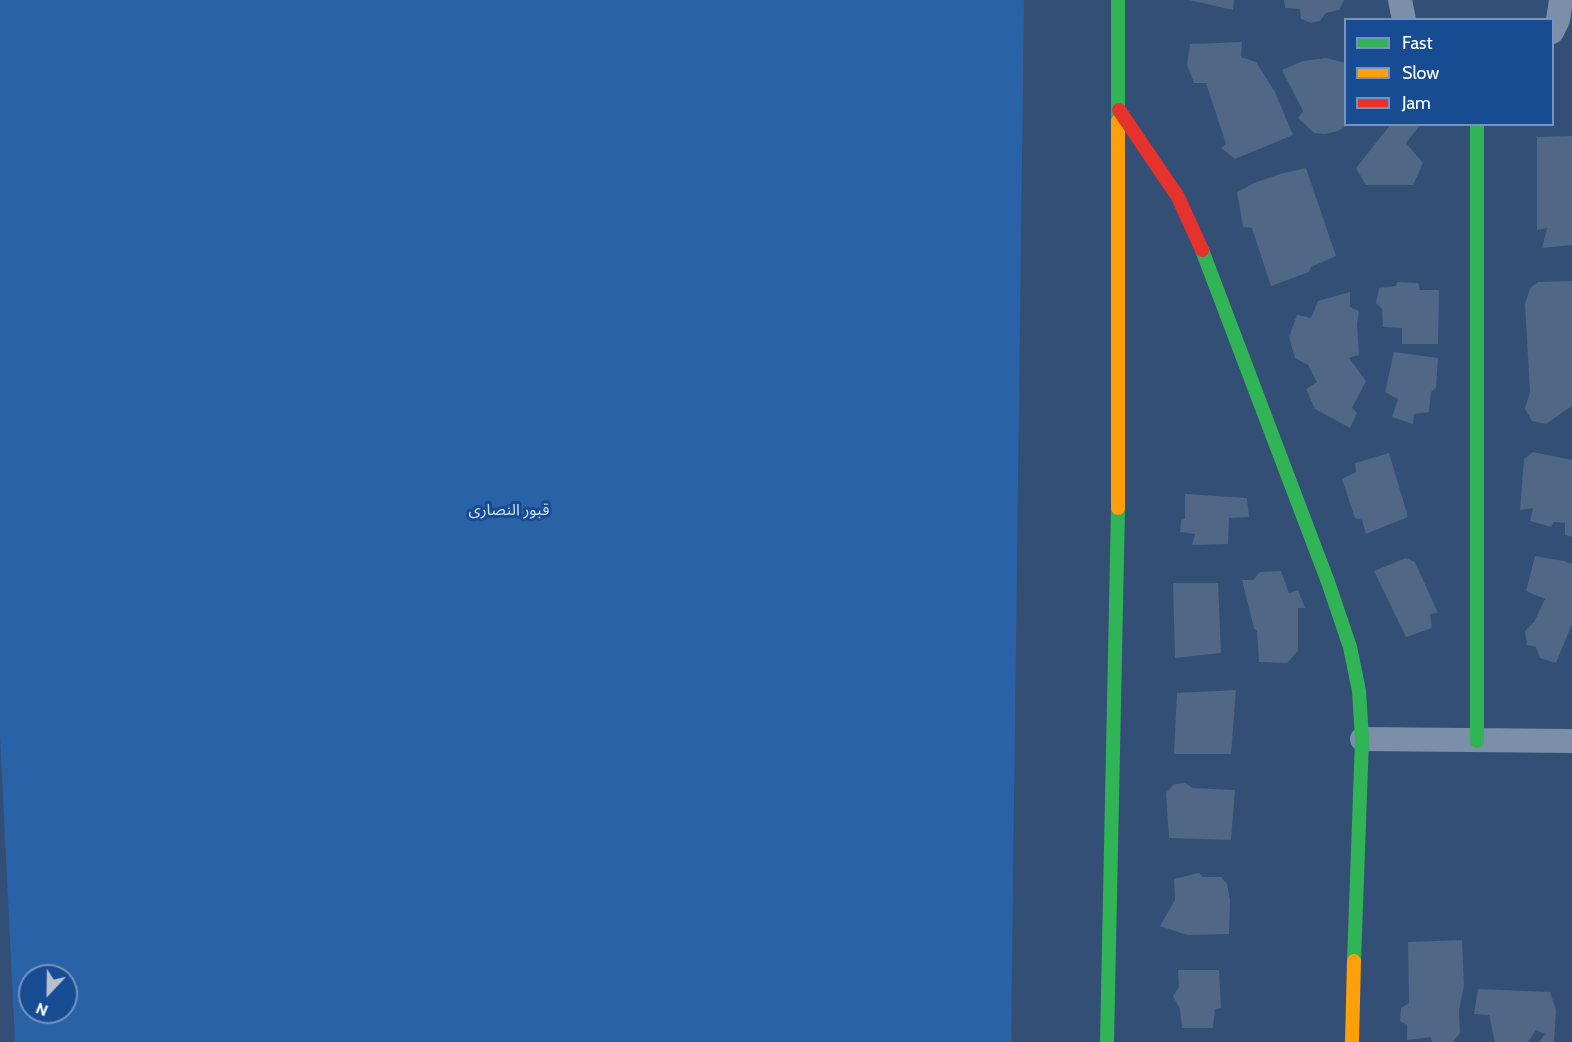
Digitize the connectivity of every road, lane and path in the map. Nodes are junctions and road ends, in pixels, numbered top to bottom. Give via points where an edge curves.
1 (1118, 0) edge
2 (1400, 0) edge
3 (1561, 0) edge
4 (1404, 18) edge
5 (1554, 28) edge
6 (1119, 110) junction
7 (1477, 126) edge
8 (1362, 739) junction
9 (1477, 741) junction
10 (1572, 741) edge
11 (1107, 1042) edge
12 (1352, 1042) edge

1 - 6 street
2 - 4 street
3 - 5 street
6 - 8 street via 1178,197 1231,324 1350,647 1359,691
6 - 11 street via 1119,474
7 - 9 street
8 - 9 street
8 - 12 street
9 - 10 street

